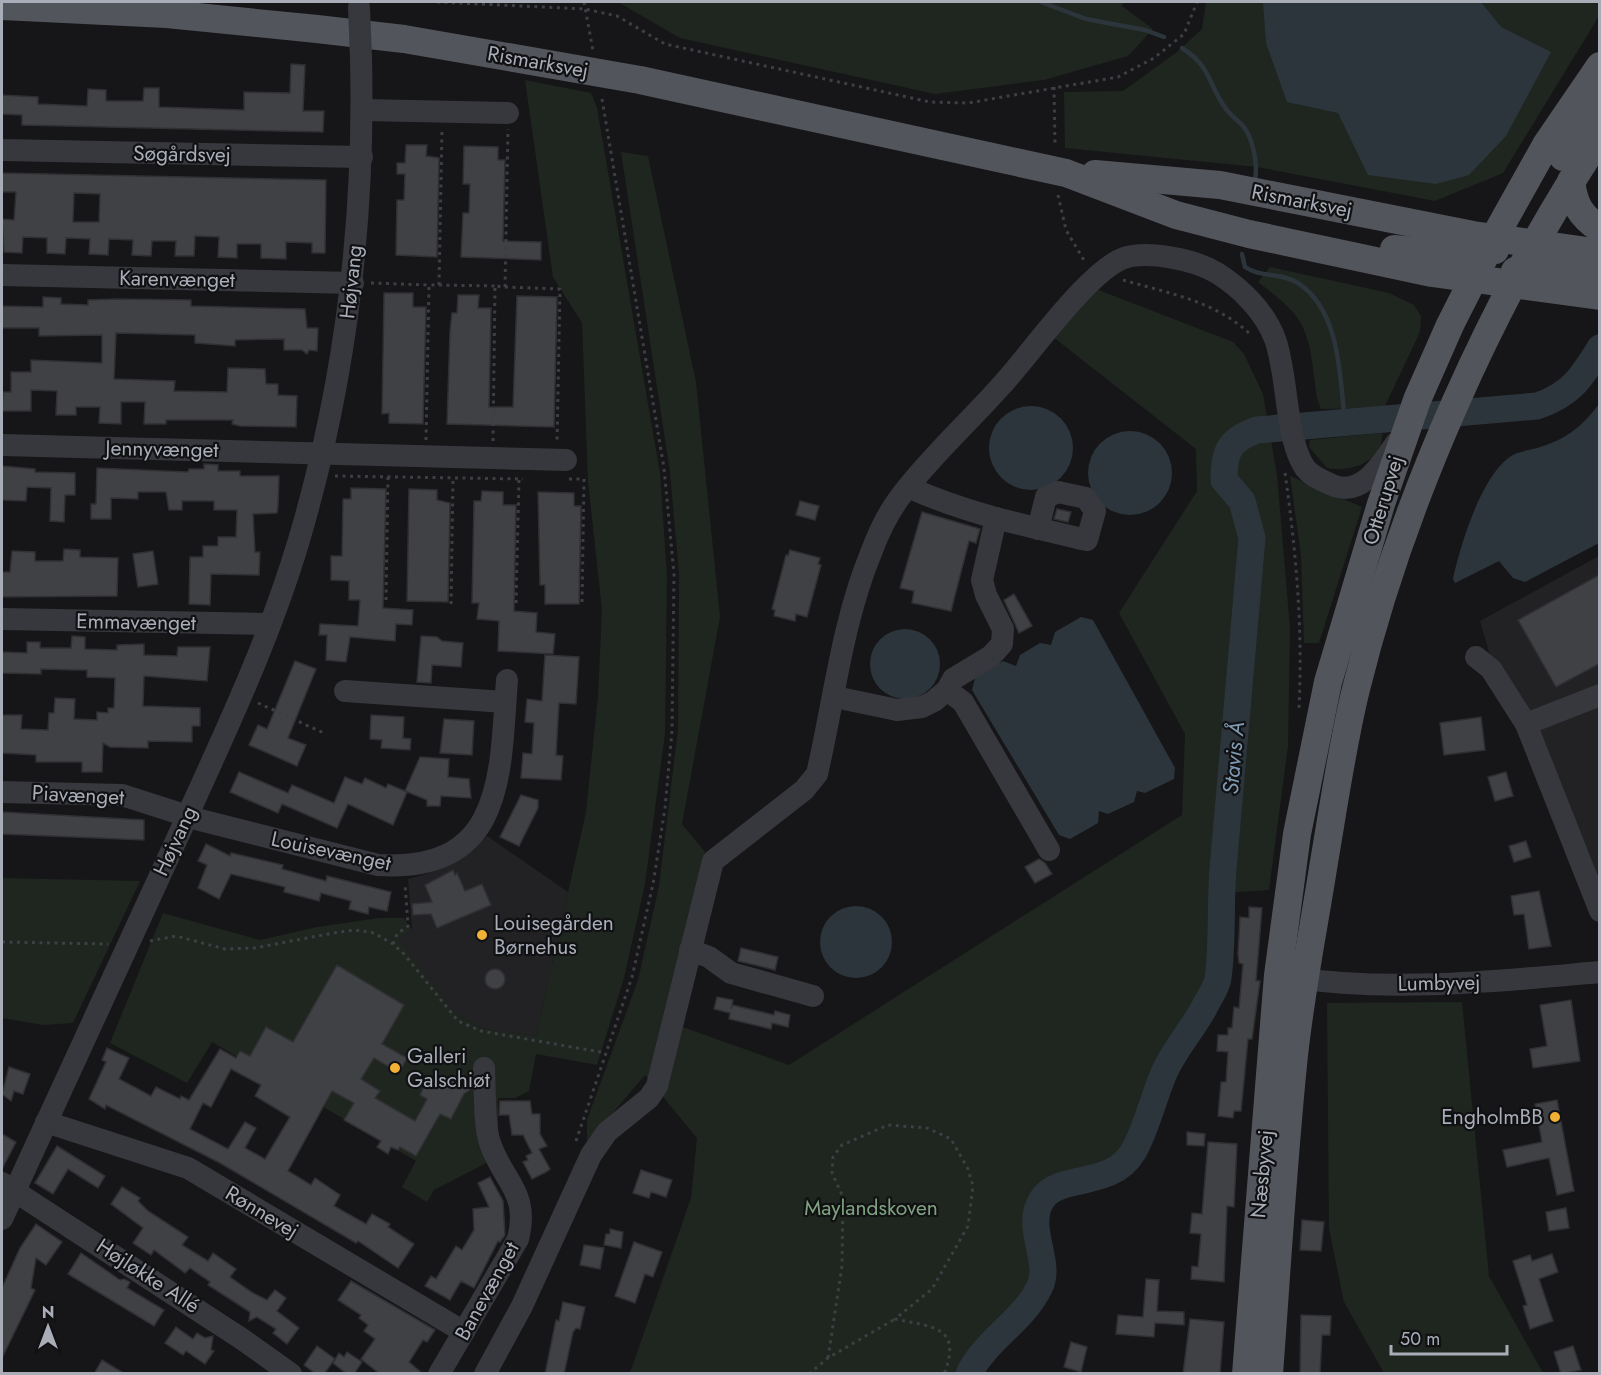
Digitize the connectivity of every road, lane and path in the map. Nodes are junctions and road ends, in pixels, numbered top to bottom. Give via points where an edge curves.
1 (437, 2) edge
2 (584, 2) edge
3 (1197, 2) edge
4 (359, 4) edge
5 (2, 6) edge
6 (585, 9) junction
7 (594, 53) dead end
8 (1599, 66) edge
9 (1054, 87) junction
10 (602, 99) dead end
11 (1599, 101) edge
12 (363, 110) junction
13 (443, 110) junction
14 (508, 113) joint
15 (1599, 138) edge
16 (1055, 144) dead end
17 (2, 150) edge
18 (362, 157) junction
19 (1572, 181) junction
20 (1062, 184) junction
21 (1599, 229) edge
22 (1599, 253) edge
23 (1503, 262) junction
24 (1101, 271) junction
25 (2, 275) edge
26 (353, 283) junction
27 (429, 285) junction
28 (439, 285) junction
29 (495, 286) junction
30 (505, 287) junction
31 (1597, 287) edge
32 (1254, 339) dead end
33 (1439, 398) junction
34 (1425, 431) junction
35 (2, 445) edge
36 (322, 453) junction
37 (426, 456) junction
38 (492, 458) junction
39 (562, 467) junction
40 (1284, 467) dead end
41 (316, 476) junction
42 (388, 476) junction
43 (453, 478) junction
44 (519, 479) junction
45 (530, 479) dead end
46 (1357, 486) junction
47 (908, 487) junction
48 (1388, 510) junction
49 (996, 518) junction
50 (1038, 529) dead end
51 (386, 600) dead end
52 (516, 603) dead end
53 (582, 603) dead end
54 (1382, 603) junction
55 (451, 604) dead end
56 (2, 619) edge
57 (270, 624) junction
58 (1476, 657) dead end
59 (507, 680) dead end
60 (947, 690) junction
61 (345, 691) dead end
62 (240, 695) junction
63 (1599, 695) edge
64 (835, 697) junction
65 (505, 702) junction
66 (1299, 712) dead end
67 (1526, 723) junction
68 (326, 734) dead end
69 (2, 792) edge
70 (187, 815) junction
71 (1049, 850) dead end
72 (404, 867) junction
73 (1599, 911) edge
74 (2, 942) edge
75 (393, 944) junction
76 (128, 945) junction
77 (690, 950) junction
78 (1599, 972) edge
79 (1292, 977) junction
80 (813, 996) dead end
81 (606, 1053) junction
82 (484, 1068) dead end
83 (46, 1122) junction
84 (583, 1152) junction
85 (8, 1186) edge
86 (2, 1220) edge
87 (895, 1319) junction
88 (464, 1332) junction
89 (828, 1358) junction
90 (291, 1374) edge
91 (439, 1374) edge
92 (485, 1374) edge
93 (809, 1374) edge
94 (945, 1374) edge
95 (1246, 1374) edge
96 (1269, 1374) edge

1 - 6 path
2 - 6 path
3 - 9 path via 1184,34 1154,58 1118,77
4 - 12 street, Højvang, bridge
5 - 20 main road, Rismarksvej via 167,14 404,39 639,80
6 - 7 path
6 - 9 path via 617,16 665,44 930,102 968,103
8 - 23 main road, Otterupvej via 1546,145
9 - 16 path
10 - 81 path via 664,468 674,574 672,731 665,808 632,977
11 - 23 main road
12 - 13 street
12 - 18 street, Højvang
13 - 14 street
13 - 28 path
14 - 30 path
15 - 19 main road, Otterupvej
17 - 18 street, Søgårdsvej
18 - 26 street, Højvang
19 - 21 main road via 1574,201 1584,218
19 - 23 main road, Otterupvej via 1557,207
20 - 23 main road, Rismarksvej via 1249,234 1358,258
20 - 23 main road, Rismarksvej via 1220,185
20 - 24 path via 1066,230 1082,261
22 - 23 main road
23 - 31 main road
23 - 33 main road, Otterupvej
23 - 33 main road, Otterupvej
24 - 32 path via 1227,314
24 - 46 street via 1124,258 1144,255 1179,259 1215,272 1257,306 1275,339 1295,441 1304,467 1314,477 1336,487
24 - 47 street, Banevænget
25 - 26 street, Karenvænget
26 - 27 path
26 - 36 street, Højvang
27 - 28 path
27 - 37 path
28 - 29 path
29 - 30 path
29 - 38 path
30 - 39 path via 560,289
33 - 34 main road, Otterupvej
33 - 34 main road, Otterupvej
34 - 46 street
34 - 48 main road, Otterupvej
34 - 54 main road, Otterupvej via 1405,532
35 - 36 street, Jennyvænget
36 - 37 street
36 - 41 street, Højvang
37 - 38 street
38 - 39 street
39 - 53 path via 584,480
40 - 66 path via 1297,556
41 - 42 path
41 - 57 street, Højvang
42 - 43 path
42 - 51 path
43 - 44 path
43 - 55 path
44 - 45 path
44 - 52 path
46 - 48 street
47 - 49 street
47 - 64 street, Banevænget via 893,508 865,569
48 - 54 main road
48 - 79 main road, Otterupvej via 1328,682 1297,834
49 - 50 street
49 - 60 street via 982,580 1003,630 1002,644 991,656 961,672
54 - 79 main road, Otterupvej via 1356,689
56 - 57 street, Emmavænget
57 - 62 street, Højvang
58 - 67 street via 1491,669
59 - 65 street, Louisevænget
60 - 64 street via 929,704 907,711
60 - 71 street via 963,702
61 - 65 street
62 - 68 path
62 - 70 street, Højvang
63 - 67 street
64 - 77 street, Banevænget via 814,779 713,861
65 - 72 street, Louisevænget via 500,779 489,811 475,832 451,853
67 - 73 street
69 - 70 street, Piavænget via 122,795
70 - 72 street, Louisevænget via 378,865
70 - 76 street, Højvang
72 - 75 path via 408,926 397,934
74 - 76 path
75 - 76 path via 374,933 355,930 255,948 225,949 176,936
75 - 81 path via 458,1021 481,1031
76 - 83 street, Højvang
77 - 80 street via 709,957 731,973
77 - 84 street, Banevænget via 653,1093
78 - 79 street, Lumbyvej via 1481,983 1398,984
79 - 95 main road, Næsbyvej
79 - 96 main road, Næsbyvej via 1294,1054
81 - 84 path
82 - 88 street, Banevænget via 489,1142 518,1196 523,1220 518,1239
83 - 85 street, Højvang
83 - 88 street, Rønnevej via 188,1168
84 - 92 street, Banevænget via 522,1306
85 - 86 street, Højvang
85 - 90 street, Højløkke Allé via 243,1338
87 - 89 path
87 - 89 path via 932,1289 968,1226 973,1186 951,1139 927,1128 888,1125 842,1145 833,1157 832,1173 843,1197 842,1266
87 - 94 path via 937,1329 948,1338 952,1353
88 - 91 street, Banevænget
89 - 93 path

